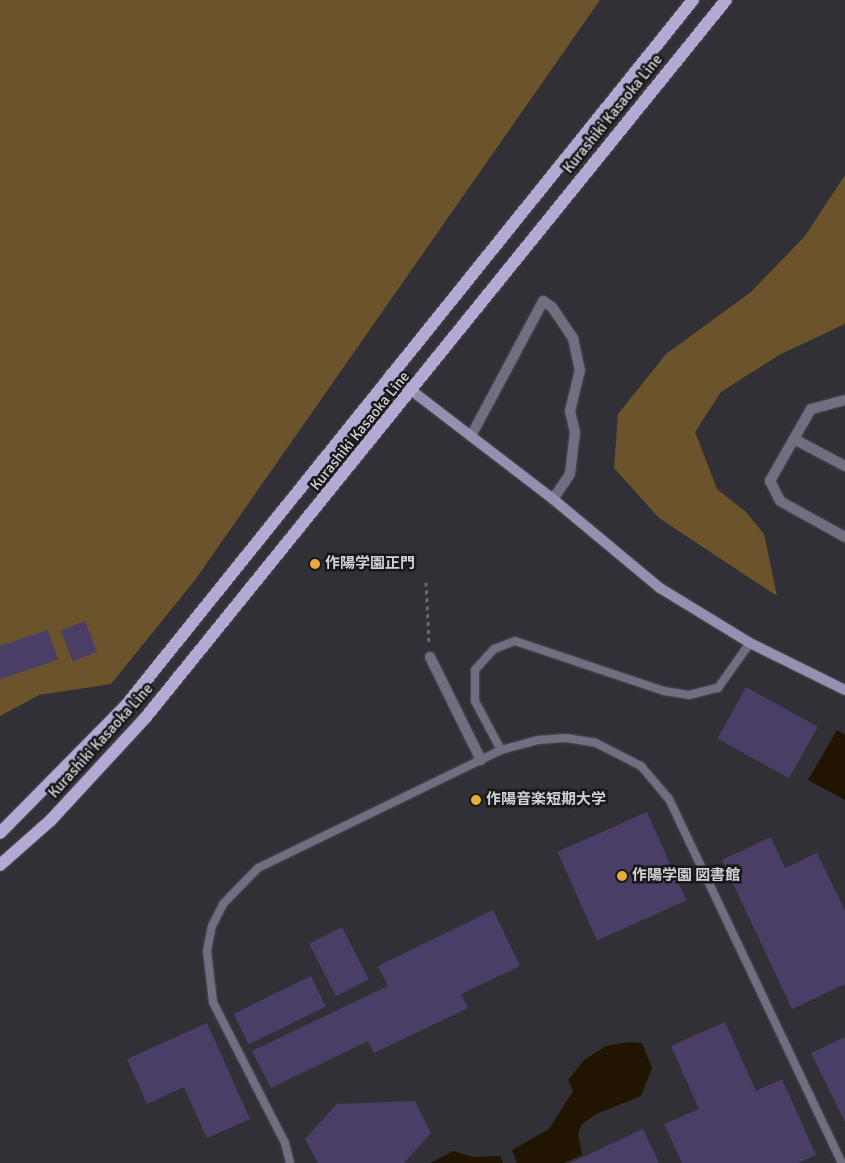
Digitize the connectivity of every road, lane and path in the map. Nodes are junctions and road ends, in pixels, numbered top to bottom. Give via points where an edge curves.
1 (693, 0) edge
2 (726, 0) edge
3 (390, 374) junction
4 (413, 391) junction
5 (845, 400) edge
6 (472, 436) junction
7 (794, 439) junction
8 (845, 466) edge
9 (553, 499) junction
10 (845, 537) edge
11 (426, 582) dead end
12 (750, 642) junction
13 (430, 657) joint
14 (845, 690) edge
15 (501, 750) junction
16 (482, 760) junction
17 (0, 833) edge
18 (0, 865) edge
19 (290, 1163) edge
20 (842, 1163) edge

1 - 3 main road, Kurashiki Kasaoka Line
2 - 4 main road, Kurashiki Kasaoka Line
3 - 4 street
3 - 17 main road, Kurashiki Kasaoka Line via 127,704
4 - 6 street
4 - 18 main road, Kurashiki Kasaoka Line via 146,717 51,820
5 - 7 street via 811,409
6 - 9 street
6 - 9 street via 542,301 552,307 573,338 580,370 570,410 575,432 570,474
7 - 8 street
7 - 10 street via 770,481 780,502
9 - 12 street via 660,588
11 - 13 path
12 - 14 street
12 - 15 lane via 718,688 689,695 664,691 515,641 494,649 475,670 475,701
13 - 16 street
15 - 16 lane
15 - 20 lane via 547,739 596,743 641,766 657,784 679,817
16 - 19 lane via 258,868 235,889 212,926 207,951 213,1002 285,1144

